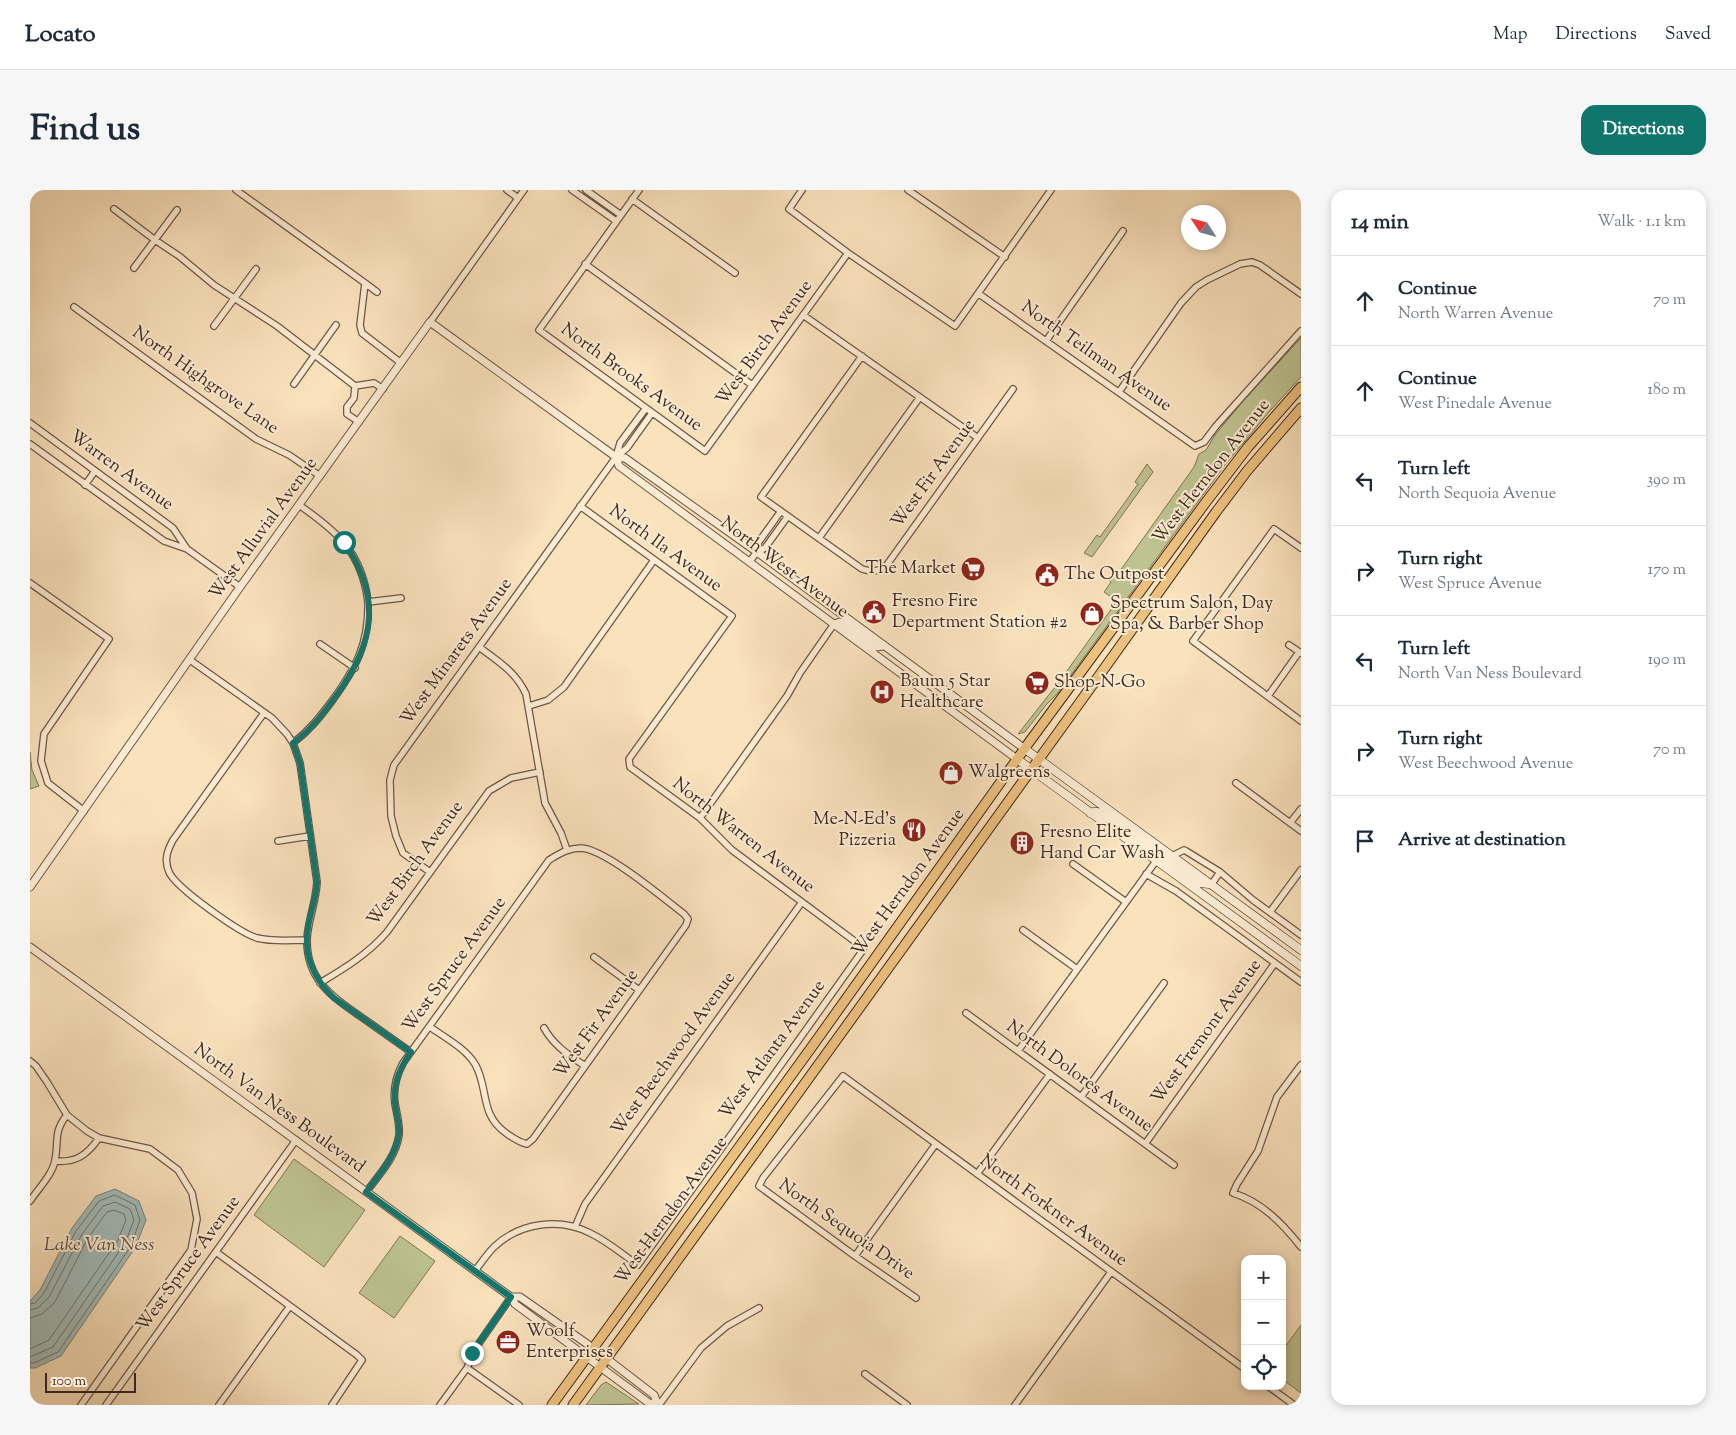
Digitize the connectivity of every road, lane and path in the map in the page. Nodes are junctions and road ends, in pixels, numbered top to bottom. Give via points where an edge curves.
1 (236, 190) edge
2 (507, 190) edge
3 (524, 190) edge
4 (572, 190) edge
5 (586, 190) edge
6 (639, 190) edge
7 (802, 190) edge
8 (908, 190) edge
9 (1051, 190) edge
10 (518, 198) junction
11 (632, 200) junction
12 (114, 209) dead end
13 (177, 210) dead end
14 (621, 215) junction
15 (616, 221) junction
16 (1123, 231) dead end
17 (155, 240) junction
18 (848, 253) junction
19 (1005, 257) junction
20 (585, 264) junction
21 (134, 268) dead end
22 (256, 268) dead end
23 (735, 273) dead end
24 (365, 283) junction
25 (377, 292) dead end
26 (979, 294) junction
27 (1301, 294) edge
28 (235, 298) junction
29 (74, 307) dead end
30 (803, 315) junction
31 (430, 322) junction
32 (336, 325) dead end
33 (214, 326) dead end
34 (1301, 331) edge
35 (1046, 341) junction
36 (314, 356) junction
37 (862, 356) junction
38 (401, 363) junction
39 (294, 384) dead end
40 (752, 385) junction
41 (355, 386) junction
42 (1301, 387) edge
43 (383, 389) junction
44 (1013, 389) dead end
45 (1119, 392) junction
46 (920, 397) junction
47 (646, 408) junction
48 (1301, 408) edge
49 (652, 413) junction
50 (359, 422) junction
51 (30, 423) edge
52 (978, 438) junction
53 (30, 444) edge
54 (1195, 446) joint
55 (705, 451) joint
56 (616, 457) junction
57 (95, 471) junction
58 (320, 476) junction
59 (85, 485) junction
60 (299, 505) junction
61 (580, 506) junction
62 (781, 512) junction
63 (788, 516) junction
64 (819, 538) junction
65 (1301, 548) edge
66 (188, 549) junction
67 (757, 552) junction
68 (654, 560) junction
69 (750, 562) junction
70 (30, 583) edge
71 (240, 587) junction
72 (402, 598) dead end
73 (368, 602) junction
74 (834, 624) junction
75 (320, 644) dead end
76 (1289, 645) dead end
77 (884, 646) junction
78 (479, 647) junction
79 (1300, 653) edge
80 (190, 660) junction
81 (355, 668) junction
82 (1268, 696) junction
83 (529, 706) junction
84 (264, 712) junction
85 (1301, 721) edge
86 (293, 743) junction
87 (1025, 749) junction
88 (1017, 759) junction
89 (1039, 759) junction
90 (629, 763) joint
91 (1031, 770) junction
92 (540, 772) junction
93 (1236, 784) dead end
94 (1301, 809) edge
95 (84, 811) junction
96 (1090, 813) junction
97 (700, 818) junction
98 (1290, 823) junction
99 (1301, 831) edge
100 (1140, 833) junction
101 (1119, 834) junction
102 (310, 836) junction
103 (278, 841) dead end
104 (1160, 848) junction
105 (567, 850) junction
106 (1172, 856) junction
107 (1156, 861) junction
108 (1073, 864) dead end
109 (1301, 870) edge
110 (430, 872) junction
111 (1220, 872) junction
112 (1146, 874) junction
113 (1211, 885) junction
114 (30, 887) edge
115 (802, 902) junction
116 (1126, 902) junction
117 (1270, 912) junction
118 (1023, 930) dead end
119 (1301, 935) edge
120 (307, 940) junction
121 (30, 947) edge
122 (863, 950) joint
123 (1301, 950) edge
124 (594, 957) dead end
125 (1275, 962) junction
126 (1301, 966) edge
127 (1077, 969) junction
128 (1301, 982) edge
129 (320, 983) junction
130 (1164, 983) dead end
131 (640, 990) junction
132 (966, 1013) dead end
133 (430, 1027) junction
134 (544, 1028) dead end
135 (1018, 1051) junction
136 (411, 1052) junction
137 (30, 1061) edge
138 (1301, 1065) edge
139 (585, 1066) junction
140 (1050, 1074) junction
141 (1082, 1097) junction
142 (67, 1115) junction
143 (99, 1138) junction
144 (296, 1140) junction
145 (936, 1144) junction
146 (1145, 1144) junction
147 (55, 1161) junction
148 (1174, 1165) dead end
149 (977, 1174) junction
150 (759, 1186) joint
151 (366, 1192) junction
152 (30, 1201) edge
153 (575, 1227) junction
154 (1301, 1247) edge
155 (216, 1252) junction
156 (855, 1256) junction
157 (475, 1271) junction
158 (1111, 1272) junction
159 (511, 1297) junction
160 (916, 1298) dead end
161 (290, 1306) junction
162 (759, 1308) dead end
163 (593, 1348) junction
164 (587, 1357) junction
165 (606, 1359) junction
166 (1241, 1366) edge
167 (601, 1367) junction
168 (467, 1368) junction
169 (865, 1374) dead end
170 (1273, 1390) edge
171 (81, 1405) edge
172 (106, 1405) edge
173 (219, 1405) edge
174 (332, 1405) edge
175 (440, 1405) edge
176 (519, 1405) edge
177 (552, 1405) edge
178 (573, 1405) edge
179 (658, 1405) edge
180 (907, 1405) edge
181 (1015, 1405) edge
182 (1294, 1405) edge

1 - 24 street
2 - 10 street
3 - 10 street, West Alluvial Avenue
4 - 15 street
5 - 14 street
6 - 11 street
7 - 18 street via 789,209
8 - 19 street
9 - 19 street
10 - 31 street, West Alluvial Avenue
11 - 14 street
11 - 23 street
12 - 17 street
13 - 17 street
14 - 15 street
15 - 20 street
16 - 35 street
17 - 21 street
17 - 28 street
18 - 26 street via 955,326
18 - 30 street, West Birch Avenue
19 - 26 street
20 - 40 street
20 - 47 street, North Brooks Avenue via 539,330
22 - 28 street
24 - 25 street
24 - 38 street via 362,333
26 - 35 street, North Teilman Avenue
27 - 45 street via 1252,262 1240,264 1207,280 1188,295
28 - 33 street
28 - 36 street
29 - 58 street, North Highgrove Lane via 256,439 289,455
30 - 37 street
30 - 40 street, West Birch Avenue
31 - 38 street, West Alluvial Avenue
31 - 56 street, North West Avenue
32 - 36 street
34 - 54 street, West Herndon Avenue via 1204,442
35 - 45 street, North Teilman Avenue
36 - 39 street
36 - 41 street
37 - 46 street
37 - 62 street via 761,497
38 - 43 street, West Alluvial Avenue
40 - 55 street, West Birch Avenue
41 - 43 street via 374,383
41 - 50 street via 347,414
42 - 87 main road, West Herndon Avenue via 1226,475
43 - 50 street, West Alluvial Avenue
44 - 52 street, West Fir Avenue
45 - 54 street, North Teilman Avenue
46 - 52 street
46 - 64 street
47 - 49 street, North Brooks Avenue
47 - 56 street, West Minarets Avenue via 620,443
48 - 89 main road, West Herndon Avenue via 1231,491
49 - 55 street, North Brooks Avenue
49 - 56 street, West Minarets Avenue via 627,448
50 - 58 street, West Alluvial Avenue
51 - 57 street, Warren Avenue
52 - 64 street, West Fir Avenue via 881,570 862,569
53 - 59 street, Warren Avenue
56 - 61 street, West Minarets Avenue
56 - 67 street, North West Avenue via 625,458
56 - 69 street, North West Avenue via 619,466
57 - 59 street
57 - 66 street, Warren Avenue via 173,528
58 - 60 street, West Alluvial Avenue
59 - 66 street, Warren Avenue via 164,541
60 - 71 street, West Alluvial Avenue
60 - 73 street via 344,542 361,570
61 - 68 street, North Ila Avenue
61 - 78 street, West Minarets Avenue
62 - 63 street
62 - 67 street via 758,543
63 - 64 street
63 - 67 street via 765,548
65 - 82 street via 1274,529 1193,641
66 - 71 street, Warren Avenue
67 - 69 street
67 - 77 street, North West Avenue
68 - 83 street via 564,687 548,700
68 - 90 street, North Ila Avenue via 732,616
69 - 74 street, North West Avenue
70 - 95 street via 109,639 44,734 41,761 48,783
71 - 80 street, West Alluvial Avenue
72 - 73 street
73 - 81 street via 366,638
74 - 77 street via 843,623 876,646
74 - 88 street, North West Avenue
74 - 97 street via 788,696
75 - 81 street
76 - 79 street
77 - 87 street, North West Avenue
78 - 83 street via 517,678
78 - 110 street, West Minarets Avenue via 394,766 390,780 391,816 396,836 404,853
79 - 82 street
80 - 84 street
80 - 95 street, West Alluvial Avenue
81 - 86 street via 311,728
82 - 85 street
83 - 92 street
84 - 86 street
84 - 120 street via 172,840 166,859 170,874 181,888 241,930 259,938
86 - 102 street via 300,763
87 - 88 main road, West Herndon Avenue
87 - 89 main road, North West Avenue
88 - 91 main road, North West Avenue
88 - 163 main road, West Herndon Avenue
89 - 91 main road, West Herndon Avenue
89 - 100 main road, North West Avenue
90 - 97 street, North Warren Avenue via 630,767
91 - 96 main road, North West Avenue
91 - 165 main road, West Herndon Avenue
92 - 105 street via 545,803
92 - 110 street, West Birch Avenue via 511,778 489,791
93 - 98 street
94 - 98 street
95 - 114 street, West Alluvial Avenue
96 - 100 main road via 1096,811 1127,830
96 - 101 main road, North West Avenue
97 - 115 street, North Warren Avenue via 732,850
98 - 99 street
100 - 104 main road, North West Avenue
101 - 104 main road via 1136,839 1154,850
101 - 107 main road, North West Avenue
102 - 103 street
102 - 120 street via 317,882
104 - 106 main road, North West Avenue
105 - 131 street, West Fir Avenue via 580,848 604,856 688,919
105 - 133 street, West Spruce Avenue via 549,860
106 - 111 street via 1184,850
106 - 113 main road, North West Avenue
107 - 112 street
107 - 113 main road via 1165,858 1199,883
107 - 126 main road, North West Avenue
108 - 116 street
109 - 117 street
110 - 129 street, West Birch Avenue via 374,946
111 - 113 street
111 - 117 street
112 - 116 street
112 - 125 street via 1176,891
113 - 123 main road, North West Avenue
115 - 122 street, North Warren Avenue
115 - 153 street, West Beechwood Avenue via 585,1204
116 - 127 street
117 - 119 street
118 - 127 street
120 - 129 street via 310,961
121 - 144 street, North Van Ness Boulevard
122 - 153 street, West Atlanta Avenue via 638,1265 598,1237
124 - 131 street
125 - 128 street
125 - 146 street, West Fremont Avenue
127 - 135 street
129 - 136 street via 334,998
130 - 141 street
131 - 139 street, West Fir Avenue
132 - 135 street, North Dolores Avenue
133 - 136 street, West Spruce Avenue
133 - 139 street, West Fir Avenue via 470,1056 478,1071 490,1116 501,1130 520,1143 527,1144 533,1139
134 - 139 street via 557,1046
135 - 140 street, North Dolores Avenue
136 - 151 street, West Spruce Avenue via 399,1070 395,1086 399,1125 396,1146
137 - 142 street
138 - 154 street via 1277,1097 1258,1151 1233,1193 1254,1202 1277,1219
140 - 141 street, North Dolores Avenue
140 - 149 street
141 - 146 street, North Dolores Avenue
142 - 143 street
142 - 147 street via 56,1135
143 - 147 street via 86,1154 67,1162
143 - 171 street via 150,1150 178,1170 192,1193 197,1219 191,1250
144 - 151 street, North Van Ness Boulevard
144 - 155 street, West Spruce Avenue
145 - 149 street, North Forkner Avenue
145 - 150 street, North Forkner Avenue via 843,1076
145 - 156 street
146 - 148 street, North Dolores Avenue
147 - 152 street
149 - 158 street, North Forkner Avenue
150 - 156 street, North Sequoia Drive
151 - 157 street, North Van Ness Boulevard
153 - 157 street via 551,1224 516,1232 495,1247
155 - 161 street
155 - 172 street, West Spruce Avenue
156 - 160 street, North Sequoia Drive
157 - 159 street, North Van Ness Boulevard
158 - 166 street, North Forkner Avenue
158 - 181 street
159 - 163 street, North Van Ness Boulevard via 520,1297
159 - 164 street, North Van Ness Boulevard via 515,1304
159 - 168 street via 474,1349
161 - 173 street
161 - 174 street via 362,1360
162 - 179 street via 727,1326 701,1348
163 - 164 main road, West Herndon Avenue
163 - 165 street, North Van Ness Boulevard
164 - 167 street, North Van Ness Boulevard
164 - 177 main road, West Herndon Avenue
165 - 167 main road, West Herndon Avenue
165 - 179 street, North Van Ness Boulevard via 654,1395
167 - 178 main road, West Herndon Avenue
167 - 179 street, North Van Ness Boulevard via 649,1403
168 - 175 street
168 - 176 street
169 - 180 street
170 - 182 street

